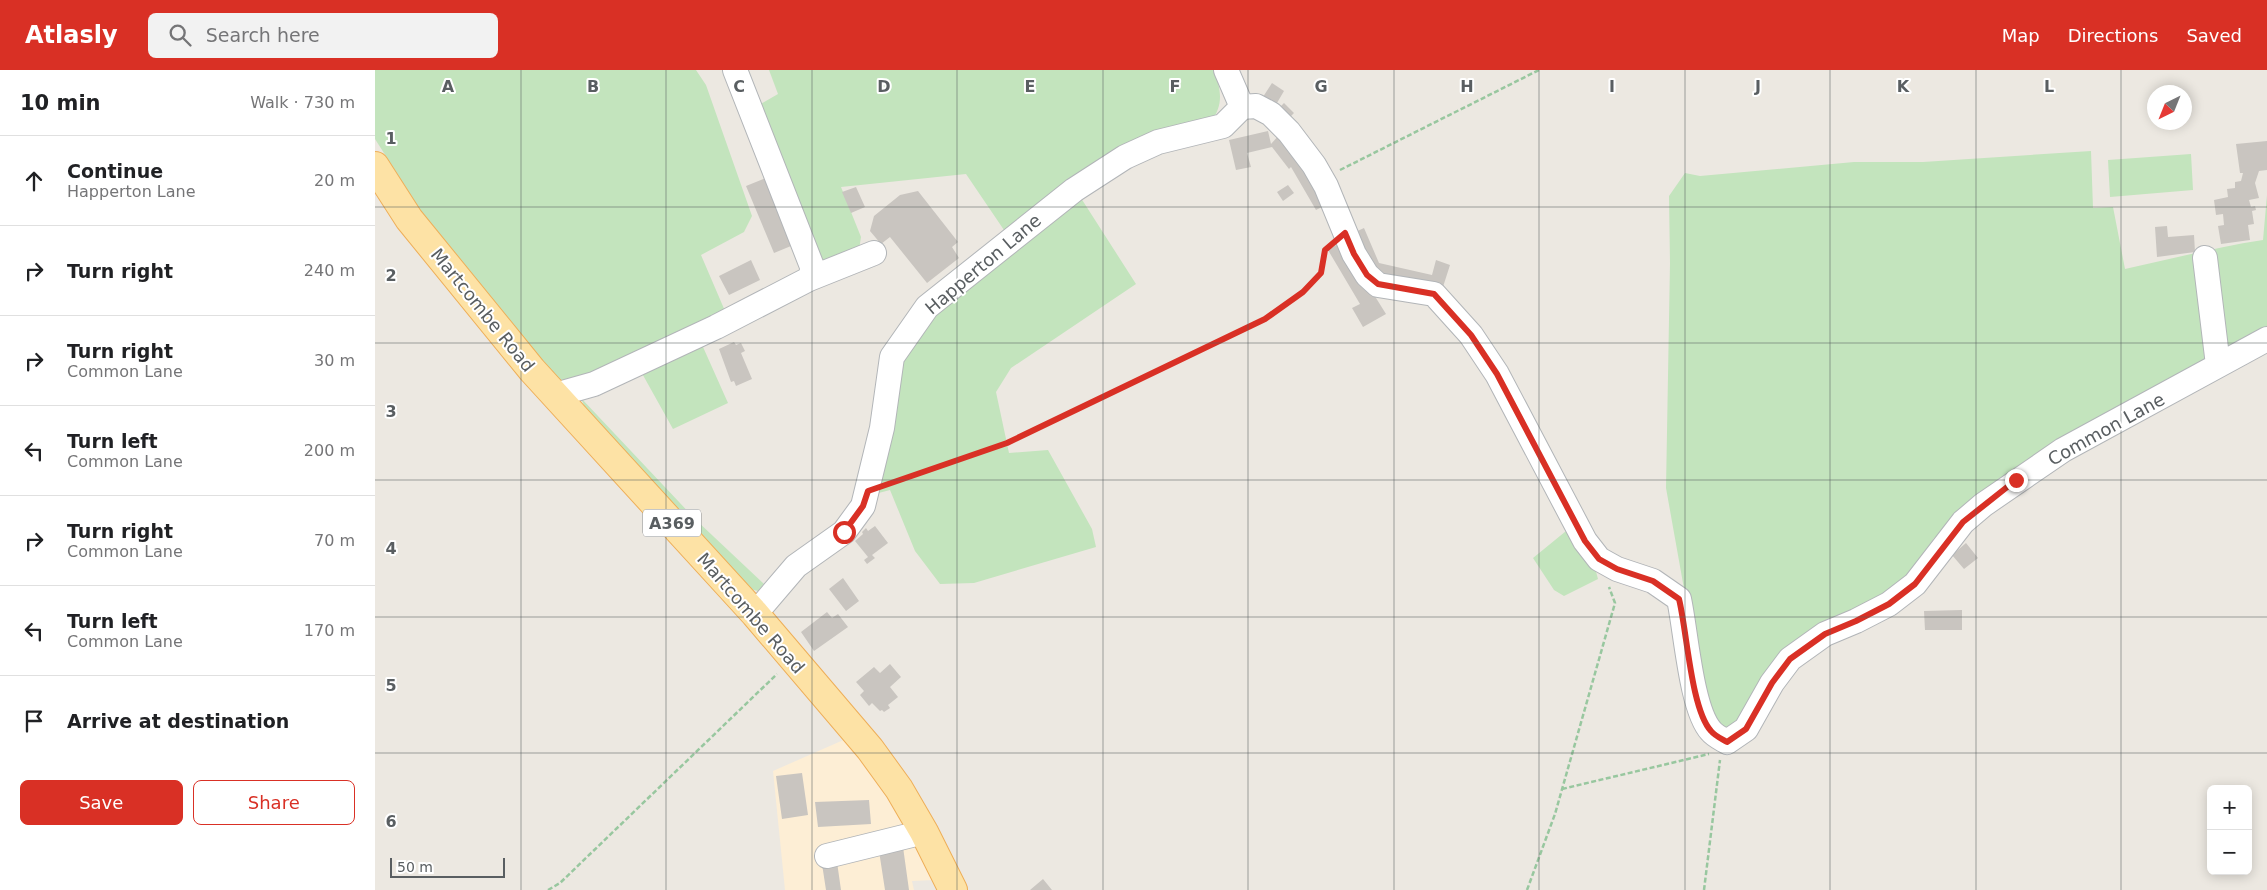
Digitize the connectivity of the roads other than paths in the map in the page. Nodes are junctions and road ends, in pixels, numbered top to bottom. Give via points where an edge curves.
1 (735, 70) edge
2 (1227, 70) edge
3 (1242, 107) junction
4 (375, 166) edge
5 (874, 253) dead end
6 (2205, 258) dead end
7 (809, 279) junction
8 (2267, 339) edge
9 (2218, 365) junction
10 (555, 395) junction
11 (755, 614) junction
12 (924, 832) junction
13 (827, 856) dead end
14 (953, 890) edge

1 - 7 street via 813,269
2 - 3 street
3 - 9 street, Common Lane via 1256,106 1271,114 1289,132 1323,179 1354,254 1367,275 1378,284 1434,294 1471,335 1497,374 1585,541 1599,559 1653,581 1679,599 1704,719 1724,747 1746,729 1790,659 1825,634 1889,604 1909,589 1963,522 1983,505 2063,450
3 - 11 street, Happerton Lane via 1223,126 1158,142 1125,157 1074,190 927,306 892,357 882,428 863,506 844,532 796,566
4 - 10 main road, Martcombe Road / A369 via 415,226
5 - 7 street
6 - 9 street
7 - 10 street via 603,380
8 - 9 street, Common Lane
10 - 11 main road, Martcombe Road / A369
11 - 12 main road, Martcombe Road / A369 via 870,748 899,788
12 - 13 street
12 - 14 main road, Martcombe Road / A369

